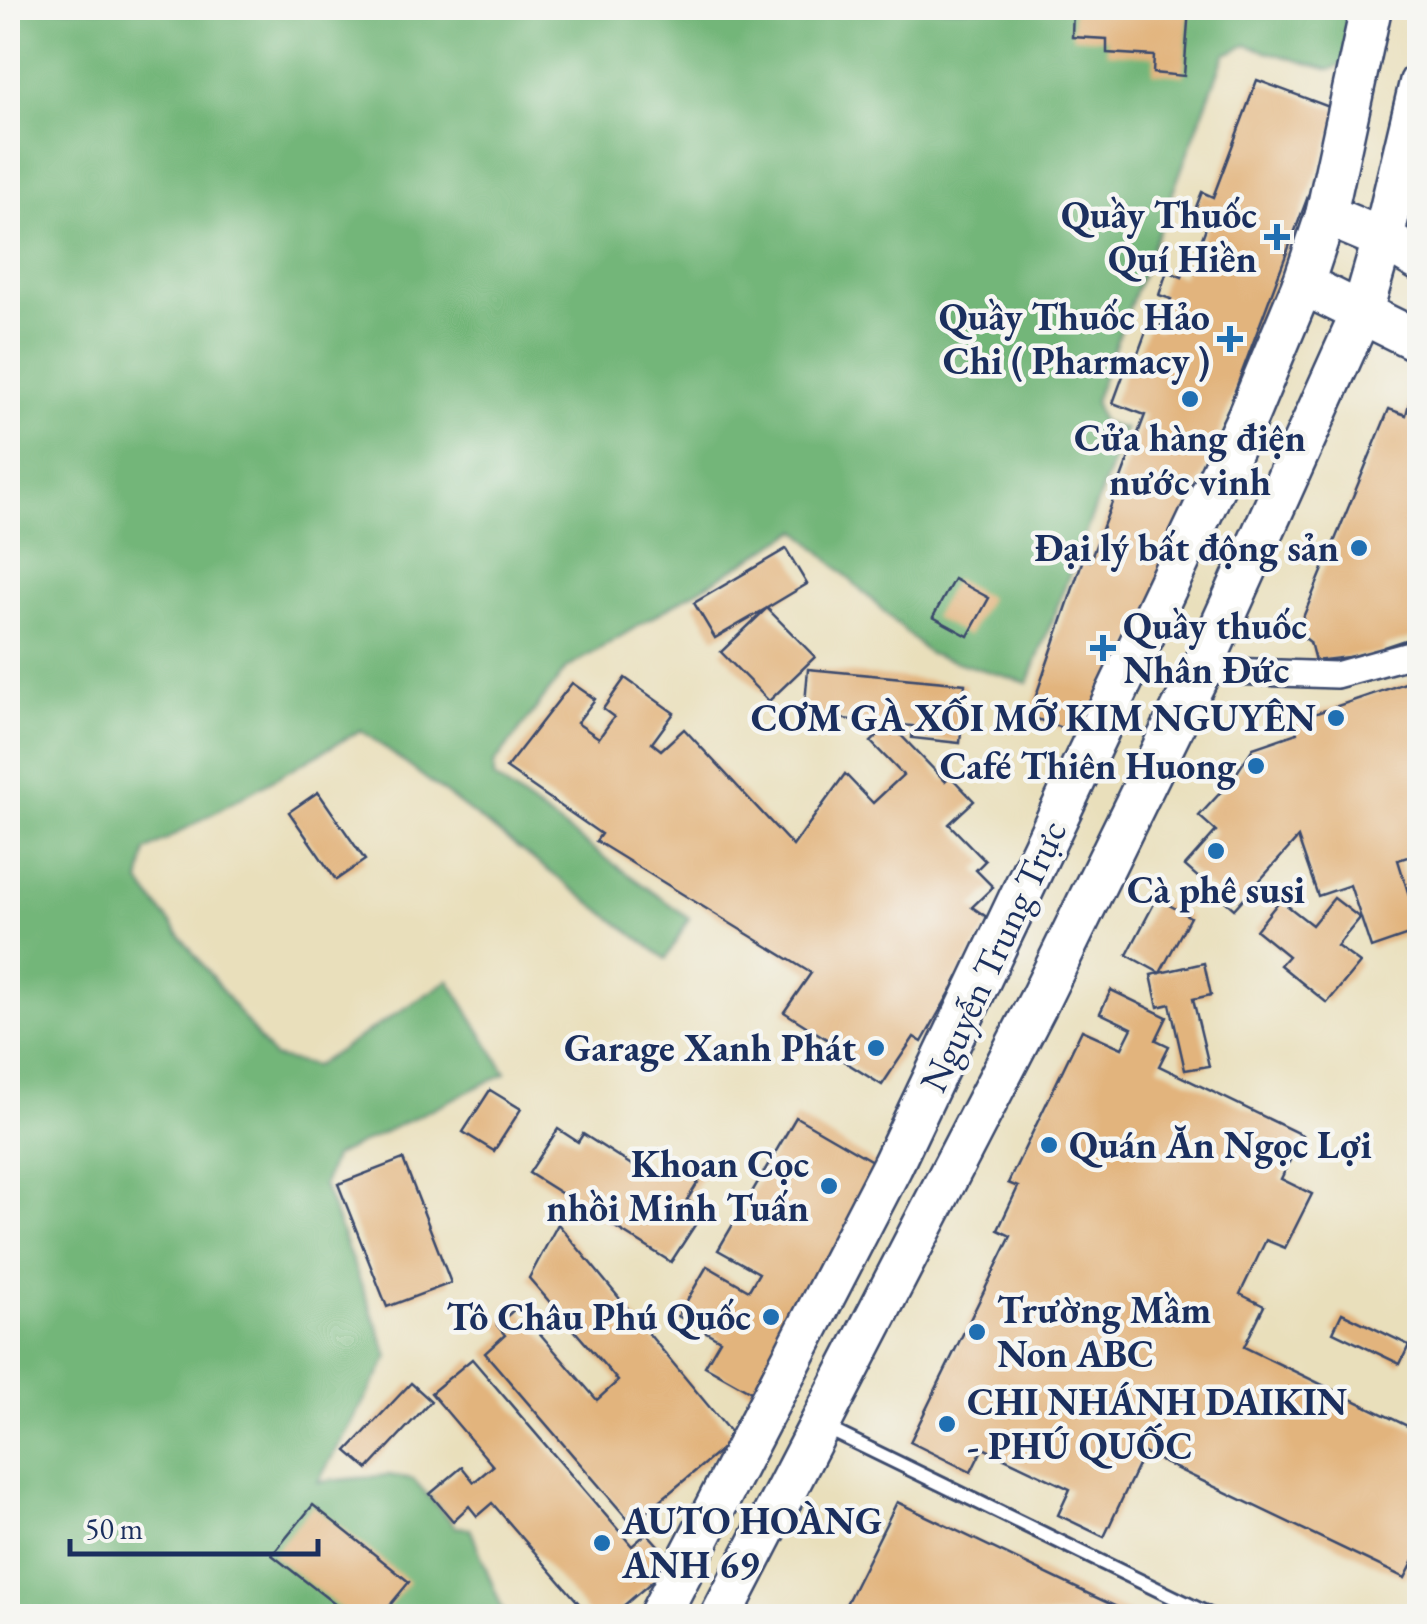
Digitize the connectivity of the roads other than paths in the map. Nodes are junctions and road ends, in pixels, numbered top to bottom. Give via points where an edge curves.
1 (1371, 8) edge
2 (1420, 83) edge
3 (1326, 215) junction
4 (1384, 239) junction
5 (1420, 261) edge
6 (1303, 284) junction
7 (1362, 312) junction
8 (1420, 342) edge
9 (1420, 652) edge
10 (1201, 670) junction
11 (820, 1425) junction
12 (659, 1616) edge
13 (721, 1616) edge
14 (1212, 1616) edge

1 - 3 main road, Nguyễn Trung Trực
2 - 4 main road, Nguyễn Trung Trực
3 - 4 main road
3 - 6 main road, Nguyễn Trung Trực
4 - 5 main road
4 - 7 main road, Nguyễn Trung Trực
6 - 7 main road
6 - 12 main road, Nguyễn Trung Trực via 1248,416 892,1166
7 - 8 main road
7 - 10 main road, Nguyễn Trung Trực
9 - 10 street via 1336,675
10 - 11 main road, Nguyễn Trung Trực
11 - 13 main road, Nguyễn Trung Trực
11 - 14 lane

